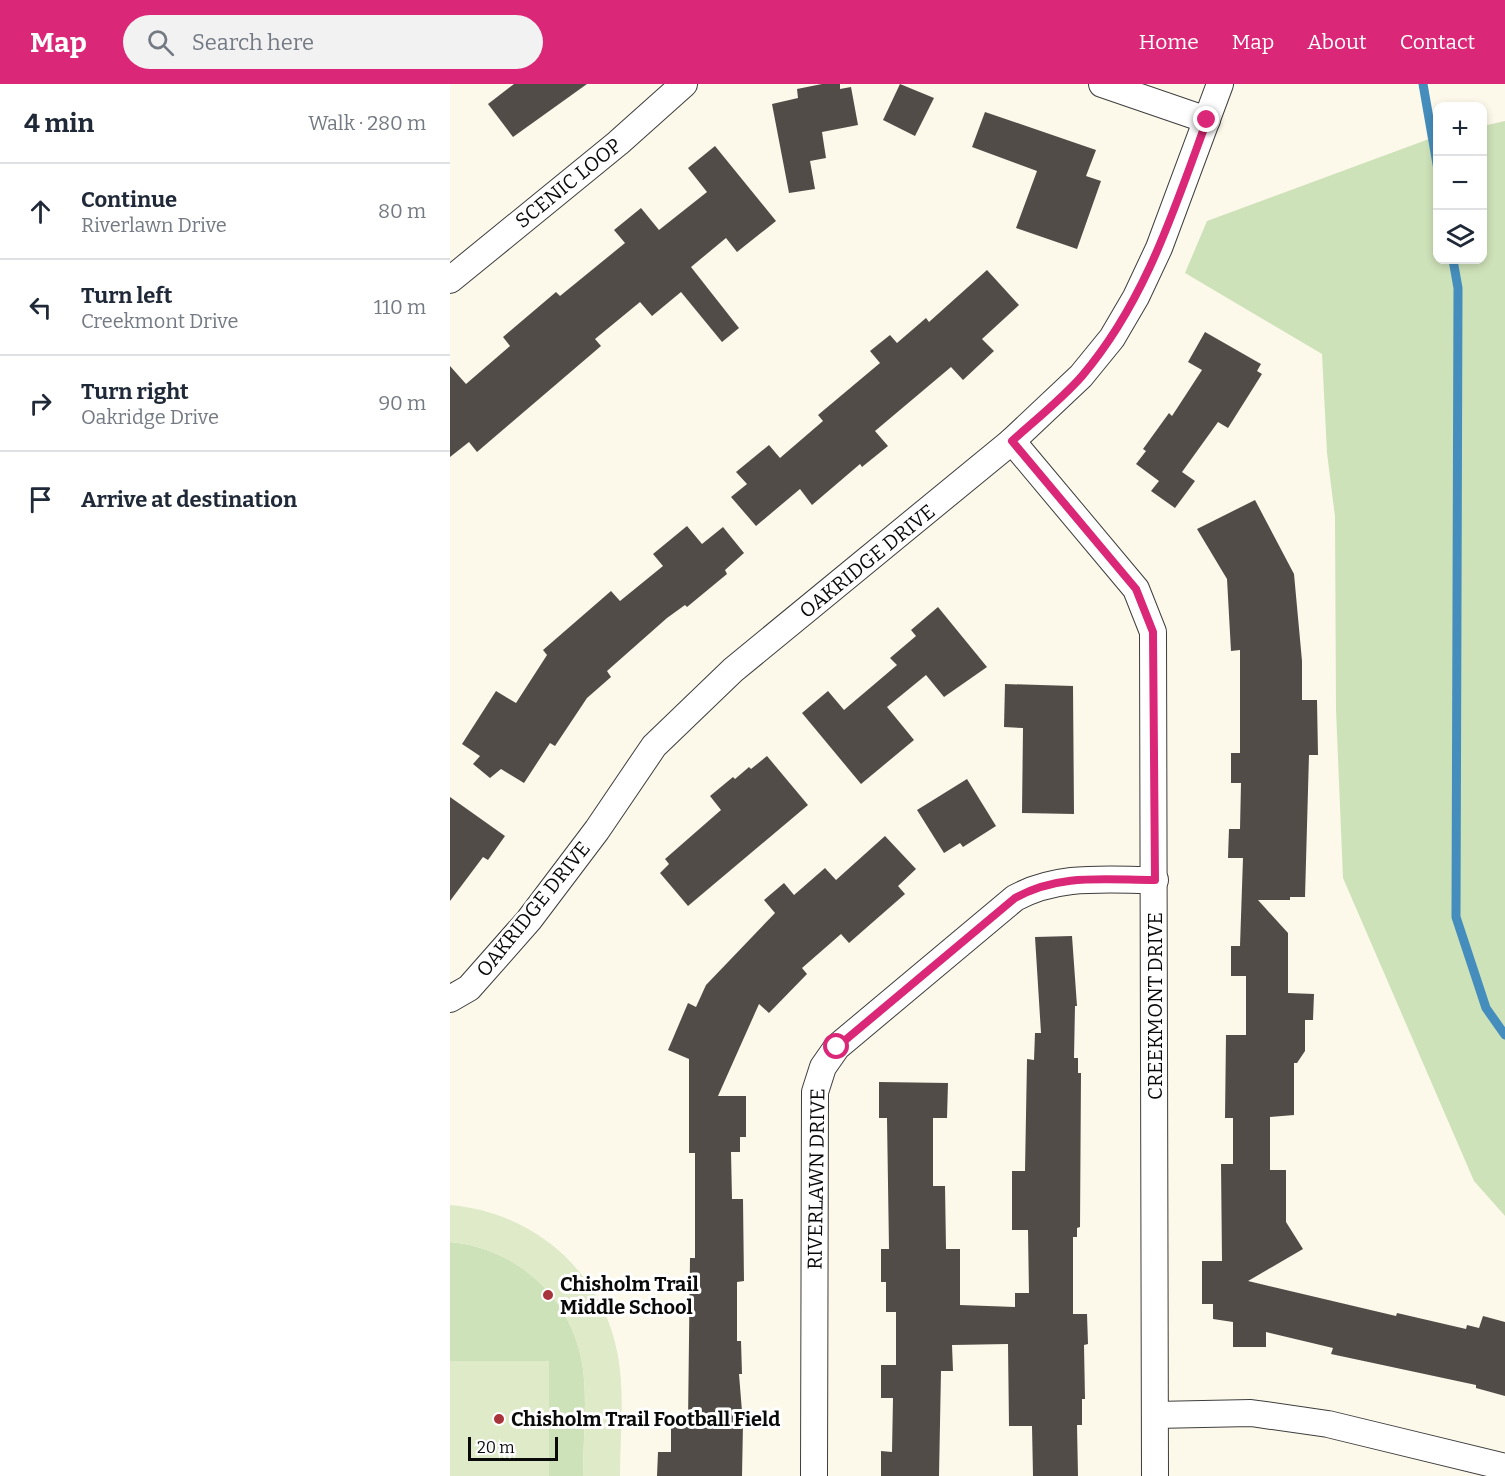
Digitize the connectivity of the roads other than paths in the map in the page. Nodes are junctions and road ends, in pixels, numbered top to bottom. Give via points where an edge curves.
1 (684, 84) edge
2 (1102, 84) edge
3 (1220, 84) edge
4 (1207, 120) junction
5 (450, 280) edge
6 (1012, 441) junction
7 (1155, 880) junction
8 (450, 999) edge
9 (1155, 1415) junction
10 (1505, 1467) edge
11 (814, 1476) edge
12 (1155, 1476) edge

1 - 5 street, SCENIC LOOP
2 - 4 street
3 - 4 street, OAKRIDGE DRIVE
4 - 6 street, OAKRIDGE DRIVE via 1159,248 1112,338 1065,393
6 - 7 street, CREEKMONT DRIVE via 1136,589 1146,608 1153,632
6 - 8 street, OAKRIDGE DRIVE via 733,670 654,746 529,920 469,988
7 - 9 street, CREEKMONT DRIVE
7 - 11 street, RIVERLAWN DRIVE via 1059,881 1036,886 1015,898 837,1047 823,1067 814,1092
9 - 10 street via 1251,1413 1328,1424
9 - 12 street, CREEKMONT DRIVE

